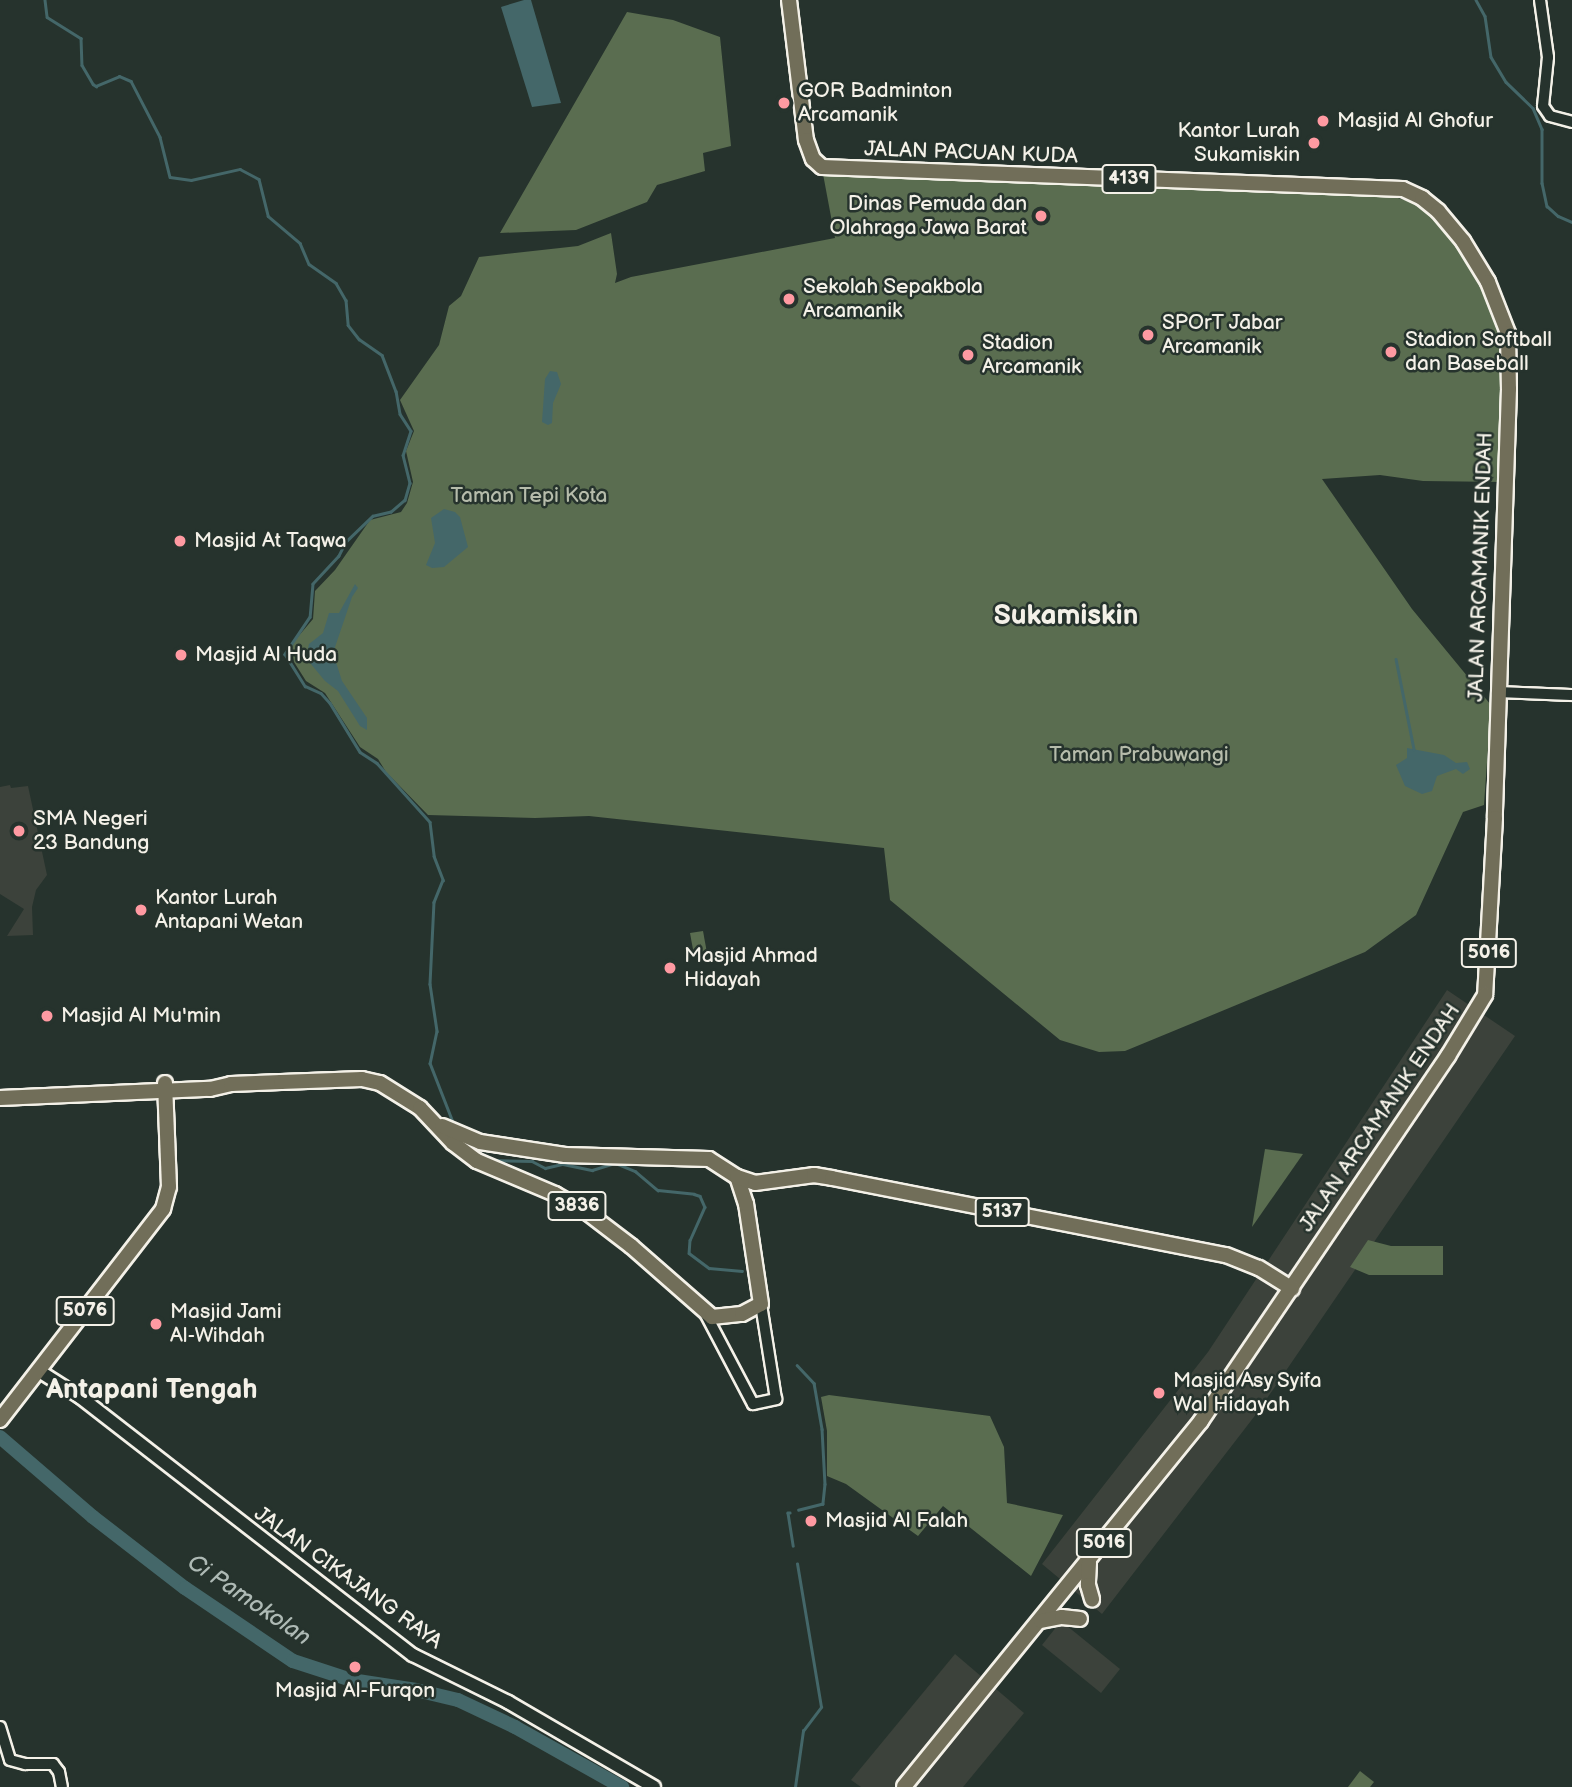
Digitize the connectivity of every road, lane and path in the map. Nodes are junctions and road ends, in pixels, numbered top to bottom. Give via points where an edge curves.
1 (789, 0) edge
2 (1540, 0) edge
3 (1572, 122) edge
4 (1508, 333) joint
5 (1497, 692) junction
6 (1569, 695) edge
7 (165, 1087) junction
8 (0, 1089) edge
9 (75, 1090) junction
10 (0, 1098) edge
11 (441, 1125) junction
12 (469, 1139) junction
13 (467, 1155) junction
14 (737, 1177) junction
15 (764, 1183) junction
16 (746, 1204) junction
17 (1292, 1289) junction
18 (761, 1304) junction
19 (705, 1313) junction
20 (39, 1371) junction
21 (0, 1420) edge
22 (1089, 1561) junction
23 (1091, 1600) dead end
24 (1080, 1619) dead end
25 (1041, 1621) junction
26 (0, 1727) edge
27 (62, 1787) edge
28 (654, 1787) edge
29 (904, 1787) edge

1 - 4 main road, JALAN PACUAN KUDA / 4139 via 806,140 813,159 822,167 1403,189 1438,211 1463,241 1488,282
2 - 3 street via 1548,57 1543,106 1550,116
4 - 5 main road, JALAN ARCAMANIK ENDAH / 5016
5 - 6 street
5 - 17 main road, JALAN ARCAMANIK ENDAH / 5016 via 1485,995
7 - 9 main road
7 - 11 main road, 3836 via 210,1089 231,1084 362,1079 380,1083 408,1099
7 - 20 main road, 5076 via 167,1201
8 - 9 main road
9 - 10 main road
11 - 12 main road, 5137
11 - 13 main road, 3836
12 - 13 main road
12 - 14 main road, 5137 via 565,1155 709,1159
13 - 19 main road, 3836 via 589,1214
14 - 15 main road, 5137
14 - 16 main road
15 - 16 main road
15 - 17 main road, 5137 via 814,1175 1226,1255 1259,1268
16 - 18 main road
17 - 22 main road, JALAN ARCAMANIK ENDAH / 5016 via 1201,1421
18 - 19 main road via 734,1315 712,1317
18 - 19 street via 776,1399 752,1404
20 - 21 main road, 5076
20 - 28 main road, JALAN CIKAJANG RAYA via 80,1397 413,1655 508,1702
22 - 23 main road
22 - 25 main road, JALAN ARCAMANIK ENDAH / 5016
24 - 25 main road
25 - 29 main road, JALAN ARCAMANIK ENDAH / 5016
26 - 27 street via 10,1760 53,1764

